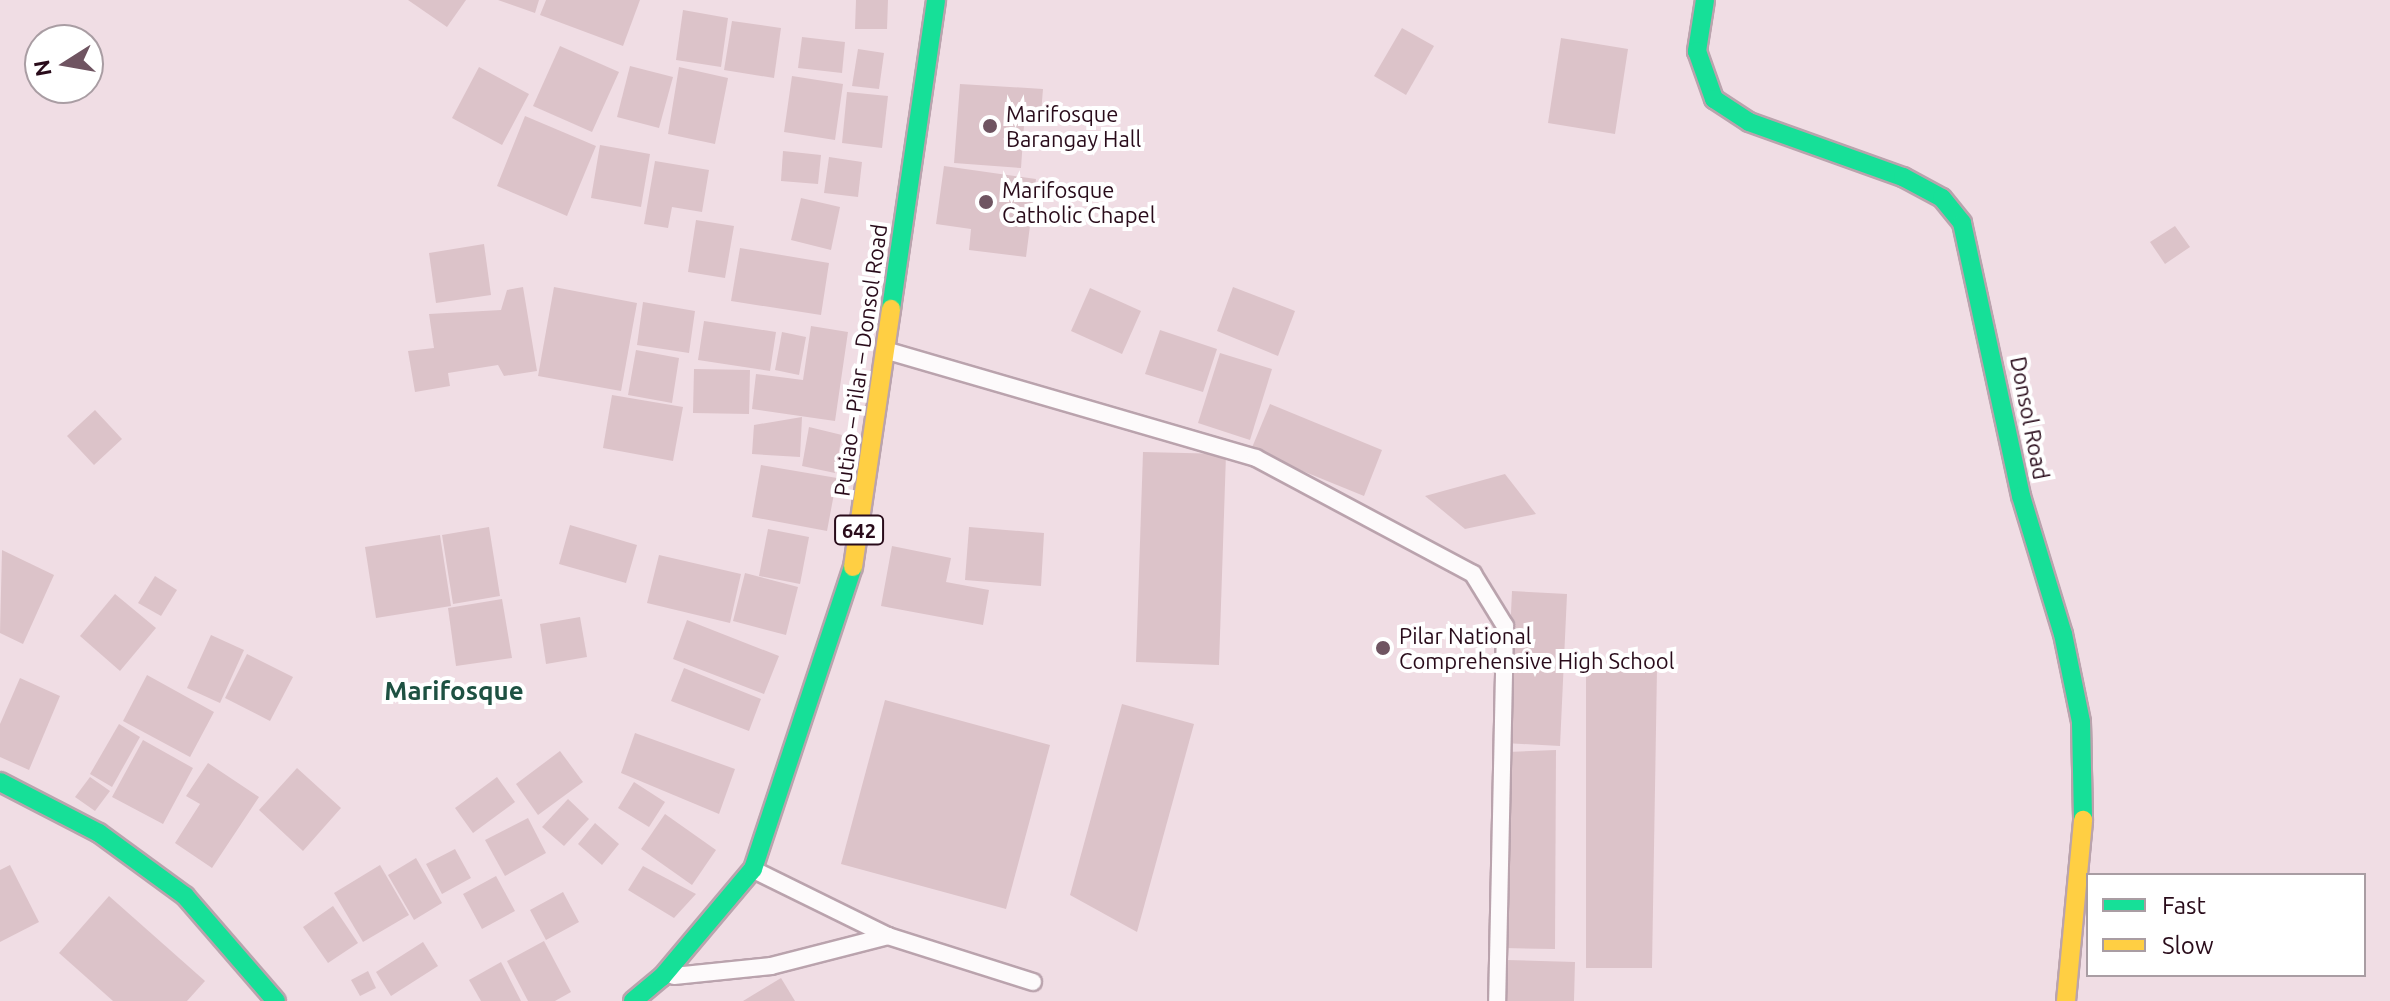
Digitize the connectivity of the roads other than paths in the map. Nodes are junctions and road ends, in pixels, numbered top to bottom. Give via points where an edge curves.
1 (936, 0) edge
2 (1705, 0) edge
3 (886, 350) junction
4 (0, 782) edge
5 (753, 869) junction
6 (888, 936) junction
7 (662, 977) junction
8 (1033, 982) dead end
9 (276, 1001) edge
10 (633, 1001) edge
11 (1497, 1001) edge
12 (2066, 1001) edge

1 - 3 main road, Putiao – Pilar – Donsol Road / 642
2 - 12 main road, Donsol Road via 1697,51 1714,99 1749,122 1903,177 1942,198 1962,223 2021,496 2063,634 2081,722 2083,815
3 - 5 main road, Putiao – Pilar – Donsol Road / 642 via 849,593
3 - 11 lane via 1256,458 1473,574 1505,626
4 - 9 main road via 99,833 185,896
5 - 6 lane
5 - 7 main road, Putiao – Pilar – Donsol Road / 642
6 - 7 lane via 771,966
6 - 8 lane
7 - 10 main road, Putiao – Pilar – Donsol Road / 642

